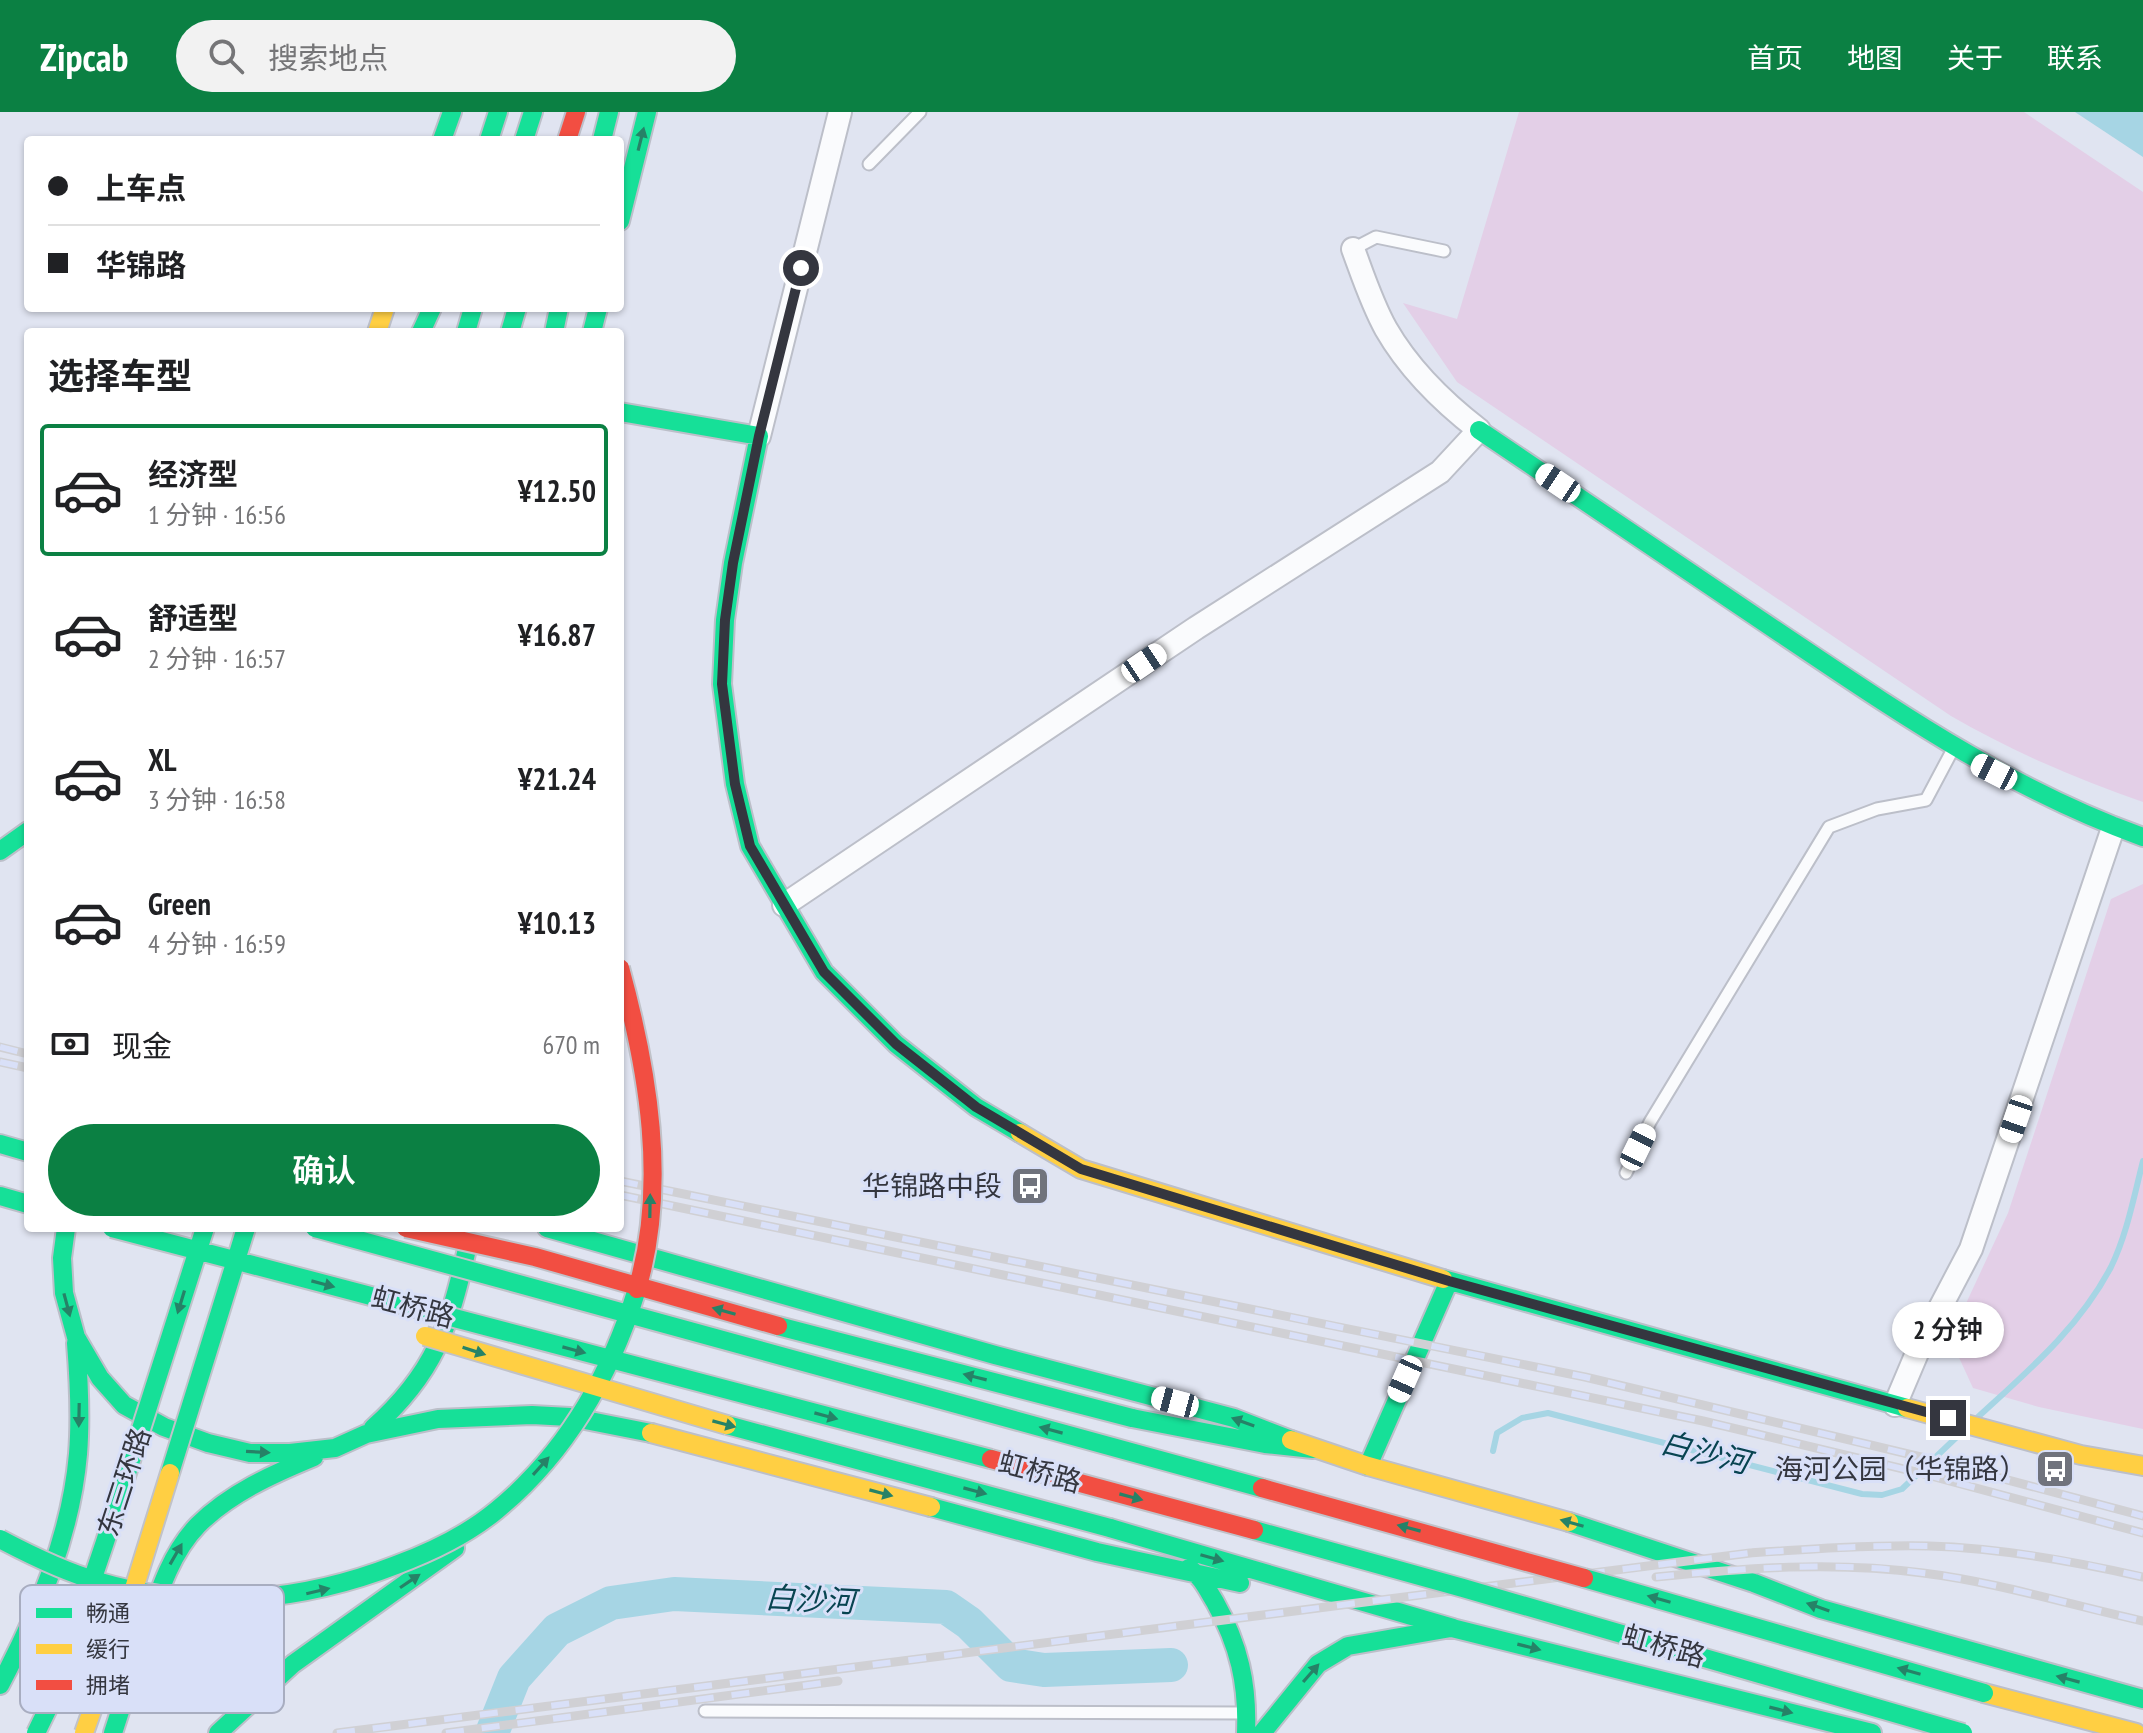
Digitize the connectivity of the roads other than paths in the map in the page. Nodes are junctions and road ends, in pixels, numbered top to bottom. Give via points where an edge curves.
1 (452, 112) edge
2 (498, 112) edge
3 (533, 112) edge
4 (609, 112) edge
5 (647, 112) edge
6 (840, 112) edge
7 (920, 112) edge
8 (443, 136) edge
9 (490, 136) edge
10 (525, 136) edge
11 (603, 136) edge
12 (869, 164) dead end
13 (624, 205) edge
14 (1353, 249) joint
15 (1444, 251) dead end
16 (624, 413) edge
17 (1479, 430) junction
18 (759, 436) junction
19 (1953, 750) junction
20 (2113, 828) junction
21 (24, 834) edge
22 (2143, 837) edge
23 (0, 851) edge
24 (24, 857) edge
25 (0, 869) edge
26 (784, 905) junction
27 (624, 982) edge
28 (624, 1037) edge
29 (649, 1137) junction
30 (0, 1144) edge
31 (24, 1150) edge
32 (1626, 1173) dead end
33 (0, 1196) edge
34 (24, 1203) edge
35 (65, 1232) edge
36 (126, 1232) edge
37 (204, 1232) edge
38 (245, 1232) edge
39 (330, 1232) edge
40 (424, 1232) edge
41 (470, 1232) edge
42 (561, 1232) edge
43 (136, 1235) junction
44 (1449, 1281) junction
45 (332, 1305) dead end
46 (405, 1329) dead end
47 (76, 1337) junction
48 (1895, 1405) junction
49 (366, 1434) junction
50 (335, 1448) junction
51 (1313, 1449) junction
52 (1368, 1466) junction
53 (2143, 1466) edge
54 (495, 1511) junction
55 (1110, 1528) junction
56 (0, 1539) edge
57 (1198, 1574) junction
58 (46, 1585) edge
59 (90, 1585) edge
60 (112, 1585) edge
61 (135, 1585) edge
62 (161, 1585) edge
63 (284, 1597) edge
64 (1453, 1628) junction
65 (20, 1641) edge
66 (284, 1672) edge
67 (0, 1685) edge
68 (2143, 1699) edge
69 (705, 1711) dead end
70 (46, 1713) edge
71 (91, 1713) edge
72 (119, 1713) edge
73 (240, 1713) edge
74 (1248, 1713) junction
75 (36, 1733) edge
76 (84, 1733) edge
77 (113, 1733) edge
78 (218, 1733) edge
79 (1246, 1733) edge
80 (1262, 1733) edge
81 (1872, 1733) edge
82 (1963, 1733) edge
83 (2136, 1733) edge

1 - 8 main road
2 - 9 main road
3 - 10 main road
4 - 11 main road
13 -> 5 main road
6 - 18 street
7 - 12 lane
14 - 15 lane via 1376,237
14 - 17 street via 1387,331 1453,410
16 - 18 main road
17 - 19 main road
17 - 26 street via 1440,472 1196,628
18 - 26 main road via 733,563 722,684 735,784 750,846
19 - 20 main road
19 - 32 lane via 1926,800 1877,809 1829,827 1650,1122
20 - 22 main road
20 - 48 street via 1971,1249
21 - 23 main road
24 - 25 main road
26 - 44 main road via 824,972 896,1044 976,1107 1081,1169
27 - 29 main road, bridge via 635,1022
28 - 29 main road, bridge
54 -> 29 main road, bridge via 559,1445 587,1406 629,1317 651,1215
30 - 31 main road
33 - 34 main road
35 -> 47 main road via 64,1293
36 - 43 main road, 虹桥路, bridge
37 -> 59 main road, 东三环路, bridge
38 - 61 main road, 东三环路, bridge
83 -> 39 main road, 虹桥路, bridge
51 -> 40 main road, bridge via 1132,1418 535,1257
41 - 49 main road via 447,1327 431,1362 400,1406
51 -> 42 main road via 1234,1418
43 - 45 main road, bridge
43 -> 82 main road, 虹桥路, bridge via 1111,1491
44 - 48 main road
44 - 52 main road
46 -> 55 main road, bridge via 685,1414
47 -> 50 main road via 100,1378 124,1405 164,1427 250,1453
47 -> 58 main road via 76,1470
48 - 53 main road via 2081,1455
49 - 50 main road
49 -> 57 main road via 481,1416 606,1423
62 -> 50 main road via 184,1541 228,1501
51 - 52 main road
68 -> 52 main road via 1821,1609 1591,1528
63 -> 54 main road, bridge via 381,1573 443,1545
66 -> 54 main road, bridge via 435,1564
55 - 57 main road
55 -> 64 main road
56 -> 60 main road, bridge
57 - 64 main road
57 - 74 main road via 1233,1633 1244,1666
80 -> 64 main road via 1318,1664 1348,1646
64 -> 81 main road
65 -> 67 main road
69 - 74 lane
70 -> 75 main road, 东三环路, bridge
71 - 76 main road, 东三环路, bridge
77 -> 72 main road
78 -> 73 main road, bridge
74 - 79 main road

